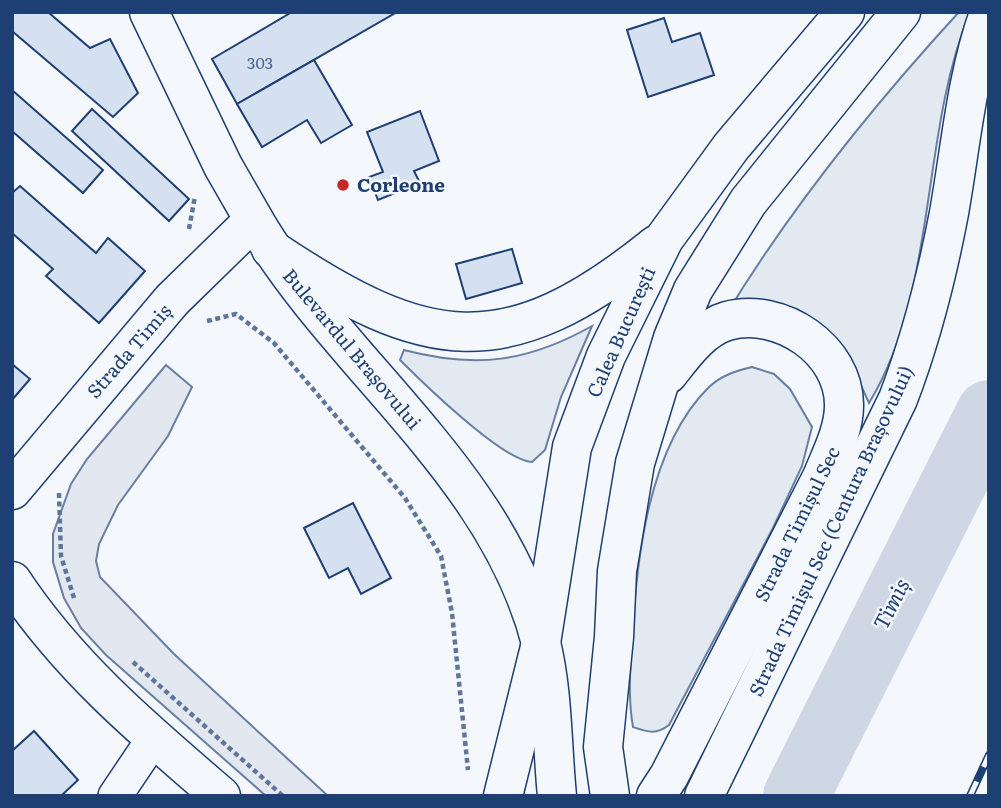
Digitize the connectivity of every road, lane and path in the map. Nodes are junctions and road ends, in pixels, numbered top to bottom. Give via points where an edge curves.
1 (149, 12) edge
2 (845, 12) edge
3 (901, 12) edge
4 (989, 13) edge
5 (190, 184) dead end
6 (262, 234) junction
7 (186, 236) dead end
8 (664, 239) junction
9 (196, 329) dead end
10 (657, 386) junction
11 (12, 490) edge
12 (59, 491) dead end
13 (12, 581) edge
14 (75, 601) dead end
15 (541, 643) junction
16 (130, 658) dead end
17 (154, 738) junction
18 (506, 786) edge
19 (115, 796) edge
20 (221, 796) edge
21 (283, 796) edge
22 (557, 796) edge
23 (610, 796) edge
24 (656, 796) edge
25 (704, 796) edge

1 - 6 main road, Bulevardul Brașovului via 223,166
2 - 8 main road, Calea București via 731,147
3 - 10 main road via 786,152 722,239 693,290
4 - 25 main road, Strada Timișul Sec (Centura Brașovului) via 968,87 948,214 912,363
5 - 7 path via 194,217
6 - 8 main road via 322,284 395,319 436,330 488,333 534,322 581,299
6 - 11 main road, Strada Timiș via 172,300
6 - 15 main road, Bulevardul Brașovului via 306,299 407,415 478,506 525,596
8 - 15 main road, Calea București via 606,356 572,447
9 - 18 path via 207,321 236,314 274,343 405,498 440,556 452,613 469,774
10 - 23 main road via 635,463 617,571 603,747
10 - 24 main road, Strada Timișul Sec via 695,341 726,321 761,319 788,328 830,357 842,383 844,408 822,478
12 - 14 path via 61,556
13 - 17 main road via 55,642
15 - 18 main road
15 - 22 main road, Calea București
16 - 21 path
17 - 19 street
17 - 20 main road

